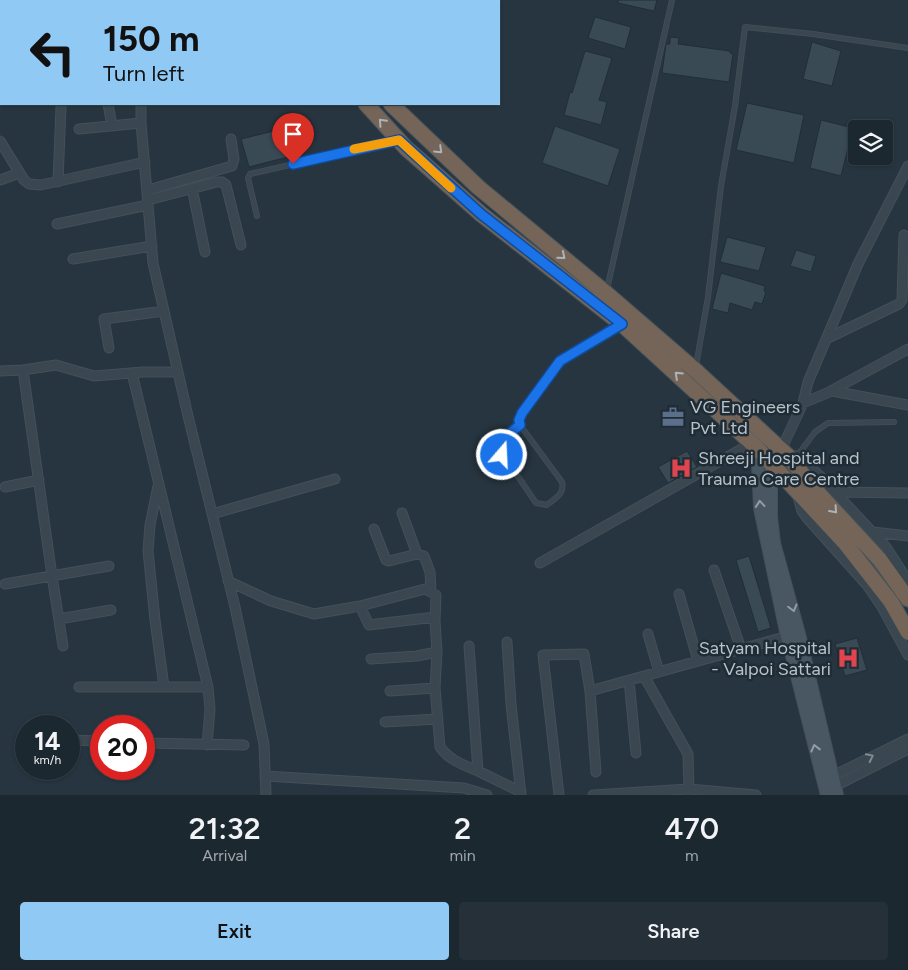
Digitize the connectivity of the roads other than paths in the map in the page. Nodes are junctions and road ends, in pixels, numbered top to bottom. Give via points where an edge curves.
1 (672, 0) edge
2 (908, 48) edge
3 (108, 105) edge
4 (141, 105) edge
5 (367, 105) edge
6 (393, 105) edge
7 (61, 107) dead end
8 (141, 123) junction
9 (112, 126) junction
10 (79, 129) dead end
11 (408, 134) junction
12 (231, 139) dead end
13 (0, 141) edge
14 (145, 162) junction
15 (908, 166) edge
16 (19, 173) junction
17 (0, 180) edge
18 (58, 182) junction
19 (192, 188) junction
20 (148, 198) junction
21 (257, 216) dead end
22 (57, 224) dead end
23 (904, 235) dead end
24 (241, 245) dead end
25 (152, 246) junction
26 (205, 252) dead end
27 (73, 259) dead end
28 (606, 293) junction
29 (164, 311) junction
30 (622, 324) junction
31 (826, 339) junction
32 (109, 348) dead end
33 (908, 349) edge
34 (24, 370) junction
35 (695, 370) junction
36 (0, 371) edge
37 (178, 372) junction
38 (132, 373) junction
39 (808, 382) junction
40 (824, 394) junction
41 (803, 403) junction
42 (908, 405) edge
43 (894, 422) dead end
44 (520, 425) junction
45 (758, 428) junction
46 (755, 446) junction
47 (784, 450) junction
48 (771, 463) junction
49 (335, 479) dead end
50 (39, 480) junction
51 (158, 484) junction
52 (4, 487) dead end
53 (795, 489) junction
54 (835, 492) junction
55 (908, 493) edge
56 (402, 513) dead end
57 (212, 514) junction
58 (374, 529) dead end
59 (873, 532) junction
60 (908, 536) edge
61 (417, 554) junction
62 (540, 563) dead end
63 (109, 566) dead end
64 (714, 570) dead end
65 (52, 576) junction
66 (228, 581) junction
67 (908, 581) edge
68 (5, 584) dead end
69 (431, 592) junction
70 (679, 594) dead end
71 (908, 598) edge
72 (360, 606) junction
73 (111, 610) dead end
74 (435, 616) junction
75 (59, 619) junction
76 (908, 632) edge
77 (648, 634) dead end
78 (793, 635) junction
79 (507, 642) dead end
80 (63, 646) dead end
81 (469, 646) dead end
82 (741, 648) junction
83 (437, 652) junction
84 (908, 656) edge
85 (370, 659) dead end
86 (698, 661) junction
87 (659, 672) junction
88 (644, 676) junction
89 (629, 680) junction
90 (79, 686) dead end
91 (164, 687) junction
92 (208, 687) junction
93 (435, 688) junction
94 (390, 691) dead end
95 (590, 691) junction
96 (438, 719) junction
97 (385, 722) dead end
98 (908, 739) edge
99 (155, 743) edge
100 (208, 745) junction
101 (244, 745) dead end
102 (908, 749) edge
103 (636, 753) dead end
104 (478, 771) junction
105 (596, 772) dead end
106 (265, 776) junction
107 (833, 788) edge
108 (690, 789) junction
109 (521, 794) edge
110 (266, 795) edge
111 (486, 795) edge
112 (559, 795) edge
113 (593, 795) edge
114 (756, 795) edge

1 - 28 lane
2 - 35 lane via 745,27
3 - 9 street
4 - 8 street
11 -> 5 highway
6 - 11 highway
7 - 18 street
8 - 9 street
8 - 14 street
9 - 10 street
11 - 21 lane via 250,174 248,178
11 -> 28 highway via 478,187
11 - 30 highway via 481,214
12 - 20 street via 232,166
13 - 16 street
14 - 18 street
14 - 20 street
15 - 31 street via 858,264
16 - 17 street
16 - 18 street via 29,184
19 - 20 street
19 - 24 street via 217,182 226,185
19 - 26 street
20 - 22 street
20 - 25 street
23 - 31 street via 902,300
25 - 27 street
25 - 29 street
28 - 35 highway
29 - 32 street via 104,319
29 - 37 street
30 - 44 lane via 560,361 522,413
46 -> 30 highway
31 - 39 street
33 - 40 street
34 - 36 street
34 - 38 street via 56,365 94,376
34 - 50 street
35 - 45 highway
37 - 38 street
37 - 57 street
38 - 51 street
39 - 40 street
39 - 41 street
40 - 41 street
40 - 42 street via 832,391
41 - 47 street
43 - 47 lane via 828,423
44 - 44 lane via 562,482 562,492 547,505 536,503 500,450 504,438
45 - 46 street
45 - 47 highway
46 - 48 highway
46 - 62 street
78 -> 46 street via 760,508
47 - 48 street
47 - 54 street via 806,462
47 -> 71 highway via 880,560
48 - 53 highway
48 -> 78 street via 774,543
49 - 57 street
50 - 52 street
50 - 65 street
51 - 91 street via 148,550
51 - 92 street
53 - 76 highway via 845,543 891,602
53 - 84 street via 802,511 867,585
54 - 55 street
54 - 59 street
56 - 61 street
57 - 66 street
58 - 61 street via 386,560
59 - 60 street
59 - 67 street
61 - 69 street via 424,556 429,566
63 - 65 street
64 - 82 street
65 - 68 street
65 - 75 street
66 - 72 street via 271,601 314,614
66 - 106 street via 264,744
69 - 72 street via 425,589
69 - 74 street via 436,595
70 - 86 street
72 - 74 street via 369,625
73 - 75 street
74 - 83 street
75 - 80 street
77 - 87 street
78 - 82 street
78 - 107 street
107 -> 78 street
79 - 109 street
81 - 104 street
82 - 86 street
83 - 85 street
83 - 93 street
86 - 87 street
87 - 88 street
88 - 89 street
88 - 108 street via 688,754
89 - 95 street
89 - 103 street
90 - 91 street
91 - 92 street
92 - 100 street
93 - 94 street
93 - 96 street
95 - 105 street
95 - 112 street via 584,654 543,655
96 - 97 street
96 - 104 street via 440,747 446,755
107 -> 98 street
99 - 100 street
100 - 101 street
102 - 107 street
104 - 109 street
106 - 110 street
106 - 111 street via 464,788
108 - 113 street
108 - 114 street

